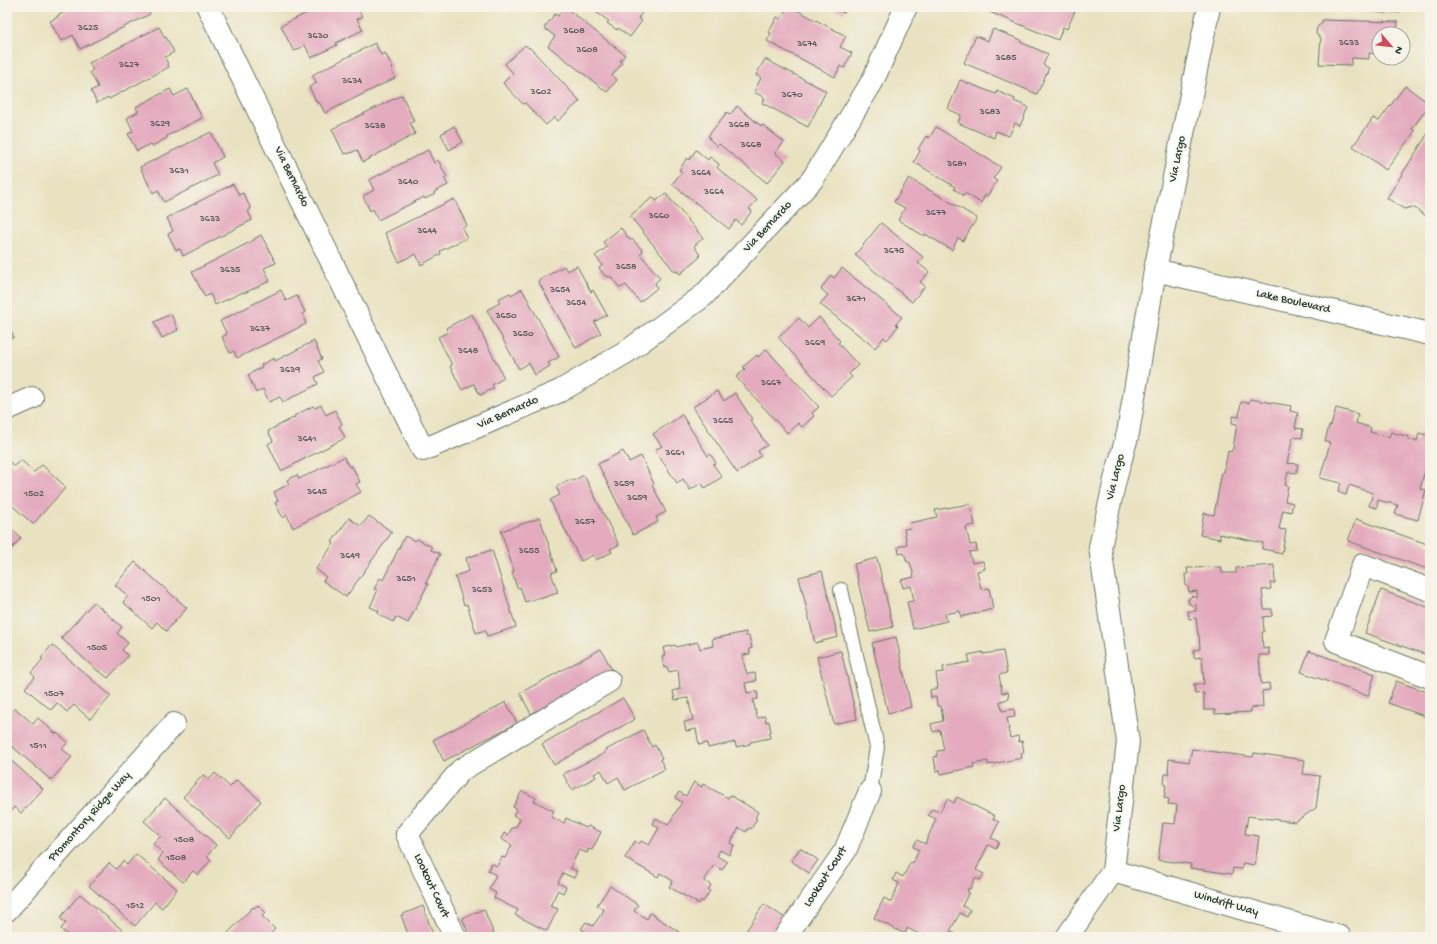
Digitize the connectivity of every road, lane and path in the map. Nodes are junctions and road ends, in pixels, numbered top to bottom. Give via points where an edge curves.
1 (208, 7) edge
2 (906, 7) edge
3 (1209, 7) edge
4 (1155, 270) junction
5 (1430, 334) edge
6 (32, 398) dead end
7 (7, 409) edge
8 (841, 590) dead end
9 (1430, 590) edge
10 (1430, 677) edge
11 (609, 681) dead end
12 (174, 724) dead end
13 (870, 791) joint
14 (1113, 871) junction
15 (7, 910) edge
16 (455, 937) edge
17 (785, 937) edge
18 (1067, 937) edge
19 (1340, 937) edge

1 - 2 street, Via Bernardo via 423,450 560,391 625,353 703,296 812,180 872,82
3 - 4 street, Via Largo
4 - 5 street, Lake Boulevard
4 - 14 street, Via Largo via 1128,433 1100,547 1128,742
6 - 7 street
8 - 13 lane via 877,747
9 - 10 street via 1363,565 1336,641
11 - 16 street, Lookout Court via 461,770 407,834
12 - 15 street, Promontory Ridge Way
13 - 17 street, Lookout Court via 845,851
14 - 18 street, Via Largo
14 - 19 street, Windrift Way

